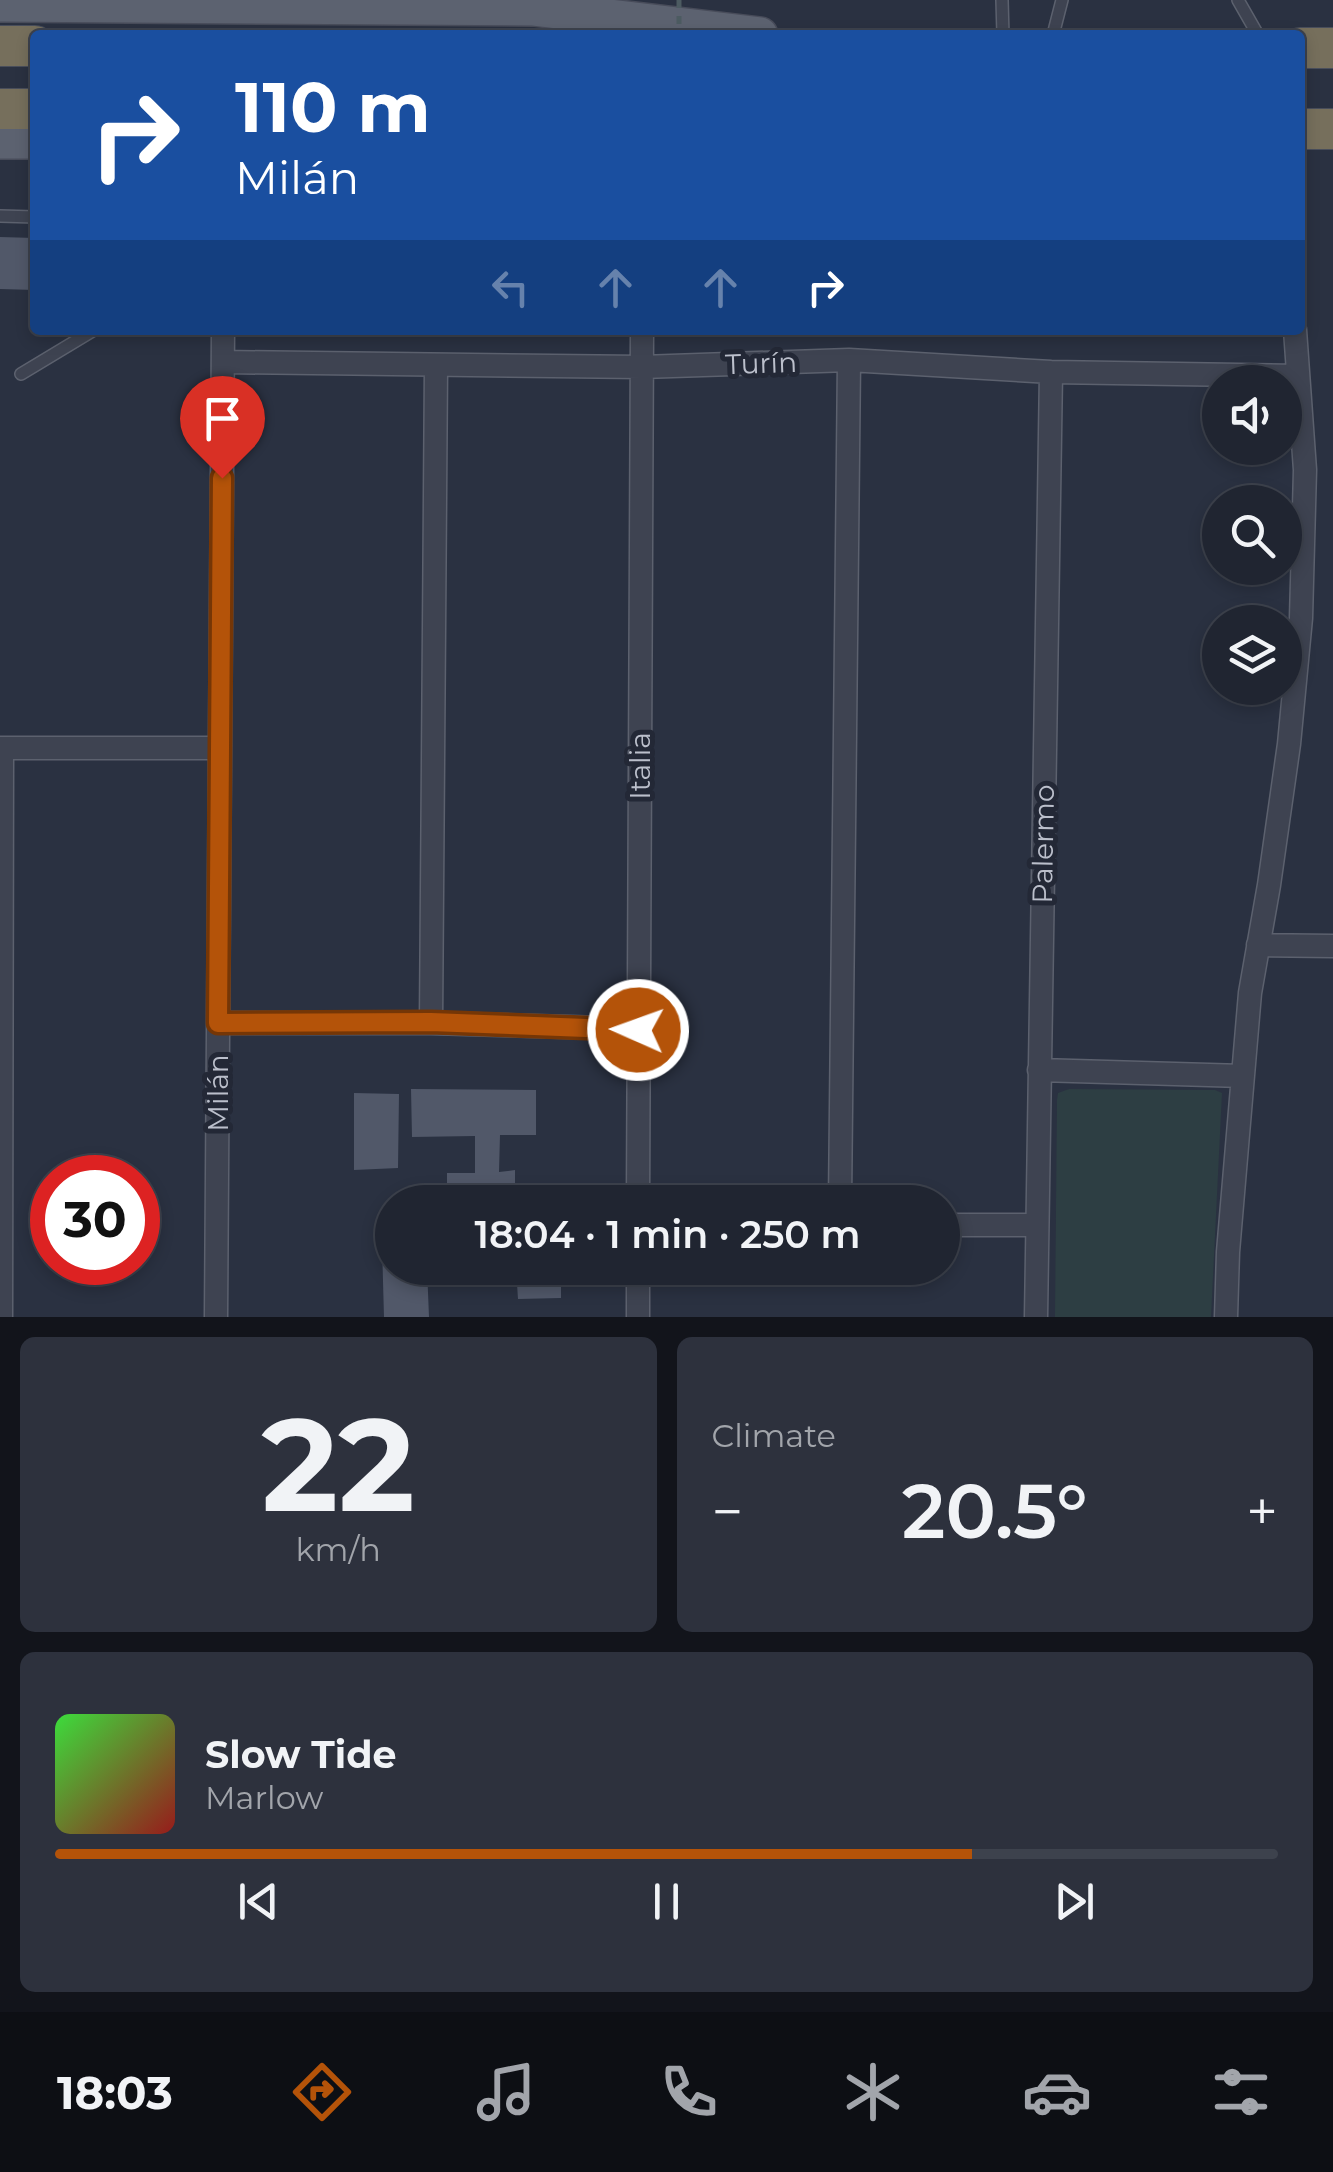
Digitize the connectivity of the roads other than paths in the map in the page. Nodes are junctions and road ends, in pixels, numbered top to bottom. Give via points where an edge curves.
1 (1002, 0) edge
2 (1062, 0) edge
3 (1238, 0) edge
4 (0, 4) edge
5 (718, 30) edge
6 (1003, 30) edge
7 (1054, 30) edge
8 (1255, 30) edge
9 (0, 46) edge
10 (30, 46) edge
11 (1305, 48) edge
12 (1333, 48) edge
13 (0, 109) edge
14 (30, 109) edge
15 (1305, 129) edge
16 (1333, 129) edge
17 (30, 141) edge
18 (0, 142) edge
19 (0, 216) edge
20 (30, 217) edge
21 (86, 335) edge
22 (223, 335) edge
23 (642, 335) edge
24 (1294, 335) edge
25 (849, 360) junction
26 (223, 362) junction
27 (1297, 365) edge
28 (436, 366) junction
29 (642, 367) junction
30 (1051, 372) junction
31 (21, 374) dead end
32 (1202, 374) edge
33 (1302, 423) edge
34 (1, 748) edge
35 (219, 748) junction
36 (1258, 946) junction
37 (1333, 946) edge
38 (431, 1022) junction
39 (218, 1023) junction
40 (638, 1030) junction
41 (1039, 1070) junction
42 (1243, 1076) junction
43 (638, 1185) edge
44 (840, 1185) edge
45 (960, 1225) edge
46 (1036, 1225) junction
47 (638, 1285) edge
48 (0, 1317) edge
49 (216, 1317) edge
50 (638, 1317) edge
51 (1036, 1317) edge
52 (1226, 1317) edge

1 - 6 lane
2 - 7 lane
3 - 8 lane
4 - 5 main road via 534,8
9 - 10 highway
11 - 12 highway
13 - 14 highway
15 - 16 highway
17 - 18 main road
19 - 20 lane
21 - 31 lane
22 - 26 street, Milán
23 - 29 street, Italia
24 - 27 street
25 - 29 street, Turín
25 - 30 street, Turín
25 - 44 street
26 - 28 street, Turín
26 - 35 street, Milán
28 - 29 street, Turín
28 - 38 street
29 - 40 street, Italia
30 - 32 street, Turín
30 - 41 street, Palermo
33 - 36 street via 1301,618
34 - 35 street
34 - 48 street
35 - 39 street, Milán
36 - 37 street
36 - 42 street
38 - 39 street
38 - 40 street
39 - 49 street, Milán
40 - 43 street, Italia
41 - 42 street
41 - 46 street, Palermo
42 - 52 street
45 - 46 street
46 - 51 street, Palermo
47 - 50 street

